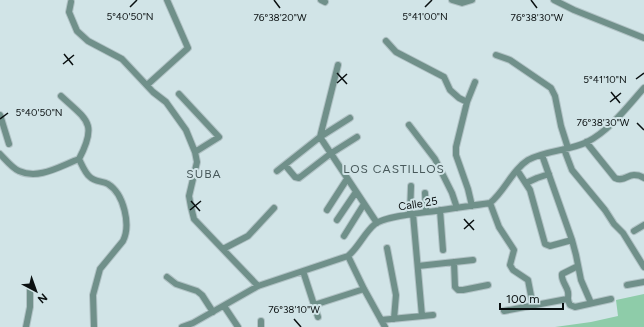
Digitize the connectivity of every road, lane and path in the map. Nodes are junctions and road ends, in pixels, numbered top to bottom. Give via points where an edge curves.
1 (167, 0) edge
2 (452, 0) edge
3 (472, 0) edge
4 (554, 0) edge
5 (71, 2) dead end
6 (644, 38) edge
7 (386, 42) dead end
8 (496, 56) dead end
9 (338, 65) dead end
10 (475, 82) dead end
11 (147, 85) junction
12 (644, 88) edge
13 (179, 94) dead end
14 (61, 96) dead end
15 (467, 102) junction
16 (0, 115) edge
17 (350, 118) dead end
18 (409, 125) dead end
19 (5, 130) junction
20 (0, 135) edge
21 (357, 137) dead end
22 (320, 138) junction
23 (586, 142) junction
24 (9, 144) dead end
25 (566, 148) junction
26 (195, 152) junction
27 (0, 154) edge
28 (330, 154) junction
29 (542, 155) junction
30 (79, 159) junction
31 (285, 165) junction
32 (517, 170) junction
33 (277, 172) dead end
34 (549, 174) junction
35 (644, 178) edge
36 (347, 179) junction
37 (526, 183) junction
38 (411, 186) dead end
39 (356, 192) junction
40 (424, 193) dead end
41 (490, 203) junction
42 (364, 204) junction
43 (472, 206) junction
44 (274, 208) dead end
45 (457, 208) junction
46 (327, 210) dead end
47 (440, 210) junction
48 (426, 212) junction
49 (412, 214) junction
50 (338, 220) dead end
51 (377, 223) junction
52 (644, 225) edge
53 (634, 231) dead end
54 (344, 236) dead end
55 (572, 240) junction
56 (387, 248) dead end
57 (224, 249) junction
58 (443, 250) dead end
59 (348, 256) junction
60 (473, 260) dead end
61 (454, 262) junction
62 (418, 266) junction
63 (578, 266) junction
64 (644, 267) edge
65 (303, 272) junction
66 (167, 277) dead end
67 (644, 282) edge
68 (488, 285) dead end
69 (627, 285) dead end
70 (258, 286) junction
71 (30, 289) dead end
72 (364, 289) junction
73 (567, 299) junction
74 (611, 300) dead end
75 (591, 303) junction
76 (314, 305) junction
77 (224, 306) junction
78 (533, 306) junction
79 (504, 311) dead end
80 (213, 312) junction
81 (433, 315) dead end
82 (422, 316) junction
83 (318, 317) dead end
84 (394, 319) junction
85 (381, 320) junction
86 (26, 327) edge
87 (94, 327) edge
88 (182, 327) edge
89 (238, 327) edge
90 (385, 327) edge

1 - 11 street via 188,48
2 - 3 street via 462,3
4 - 6 street
5 - 11 street via 69,12 77,31 88,41 122,59
7 - 15 street via 396,52 444,78 450,90
8 - 25 street via 510,60 551,88
9 - 22 street
10 - 15 street
11 - 26 street via 166,102 186,130
12 - 23 street via 604,130
13 - 26 street via 219,137
14 - 30 street via 85,118 89,128 89,136
15 - 43 street via 456,155
16 - 19 street
17 - 22 street
18 - 45 street via 435,159
19 - 20 street
19 - 24 street
21 - 28 street
22 - 28 street
22 - 31 street
23 - 25 street
23 - 35 street via 618,180 636,174
25 - 29 street
25 - 64 street via 572,170 623,233
26 - 57 street via 197,162 190,196 194,218
27 - 30 street via 19,171 32,175 42,174
28 - 31 street via 299,178
28 - 36 street
29 - 32 street via 528,160
29 - 34 street
30 - 87 street via 92,179 107,183 119,195 126,225 123,241 100,269 93,295
31 - 33 street
32 - 37 street
32 - 41 street
34 - 37 street
34 - 55 street
36 - 39 street
36 - 46 street
37 - 55 street via 545,244 550,246
38 - 49 street
39 - 42 street
39 - 50 street
40 - 48 street
41 - 43 street, Calle 25
41 - 78 street via 499,227 514,250 510,266 528,280
42 - 51 street
42 - 54 street
43 - 45 street, Calle 25
44 - 57 street via 248,236
45 - 47 street, Calle 25
47 - 48 street, Calle 25
47 - 58 street
48 - 49 street, Calle 25
49 - 51 street, Calle 25
49 - 62 street
51 - 59 street
52 - 53 street
55 - 63 street
56 - 84 street via 396,295
57 - 70 street
59 - 65 street
59 - 72 street
60 - 61 street
61 - 62 street
61 - 68 street via 455,287 458,290
62 - 82 street
63 - 73 street via 562,274 569,293
63 - 75 street
65 - 70 street
65 - 76 street
66 - 80 street via 176,284 202,295
67 - 69 street
70 - 77 street
71 - 86 street
72 - 76 street
72 - 85 street
73 - 75 street via 572,306
73 - 78 street
74 - 75 street
76 - 83 street
77 - 80 street
77 - 89 street
78 - 79 street
80 - 88 street
81 - 82 street
82 - 84 street
84 - 85 street
85 - 90 street

